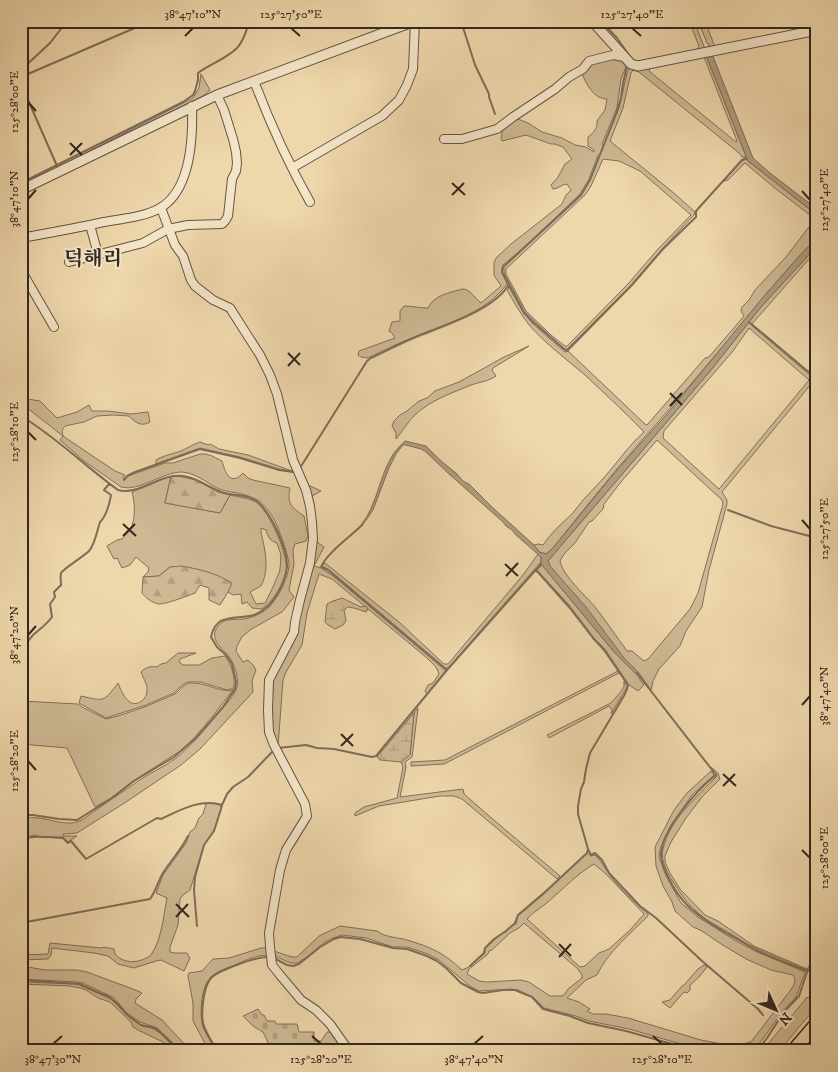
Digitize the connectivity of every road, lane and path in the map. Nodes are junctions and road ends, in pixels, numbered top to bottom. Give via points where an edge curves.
1 (415, 21) edge
2 (592, 21) edge
3 (817, 30) edge
4 (624, 57) junction
5 (254, 81) junction
6 (217, 95) junction
7 (192, 106) junction
8 (444, 139) dead end
9 (292, 168) junction
10 (21, 190) edge
11 (310, 202) dead end
12 (160, 208) junction
13 (90, 225) junction
14 (168, 228) junction
15 (21, 238) edge
16 (98, 254) junction
17 (69, 262) dead end
18 (21, 270) edge
19 (54, 326) dead end
20 (817, 1023) edge
21 (349, 1051) edge
22 (793, 1051) edge

1 - 5 street
1 - 9 street via 413,69 399,100 382,116
2 - 4 street
3 - 4 street via 648,65 631,64
4 - 8 street via 613,55 589,61 583,69 497,129
5 - 6 street
5 - 9 street
6 - 7 street
6 - 14 street via 236,152 228,216 222,224
7 - 10 street
7 - 12 street via 190,156 186,169 173,196
9 - 11 street
12 - 13 street
12 - 14 street
13 - 15 street
13 - 16 street
14 - 16 street via 143,243
14 - 21 street via 195,286 230,308 267,368 277,394 293,460 310,506 313,539 310,563 294,632 269,680 269,732 305,804 307,816 286,850 280,870 269,933 270,947 272,965 301,1000 330,1024
16 - 17 street
18 - 19 street
20 - 22 highway

